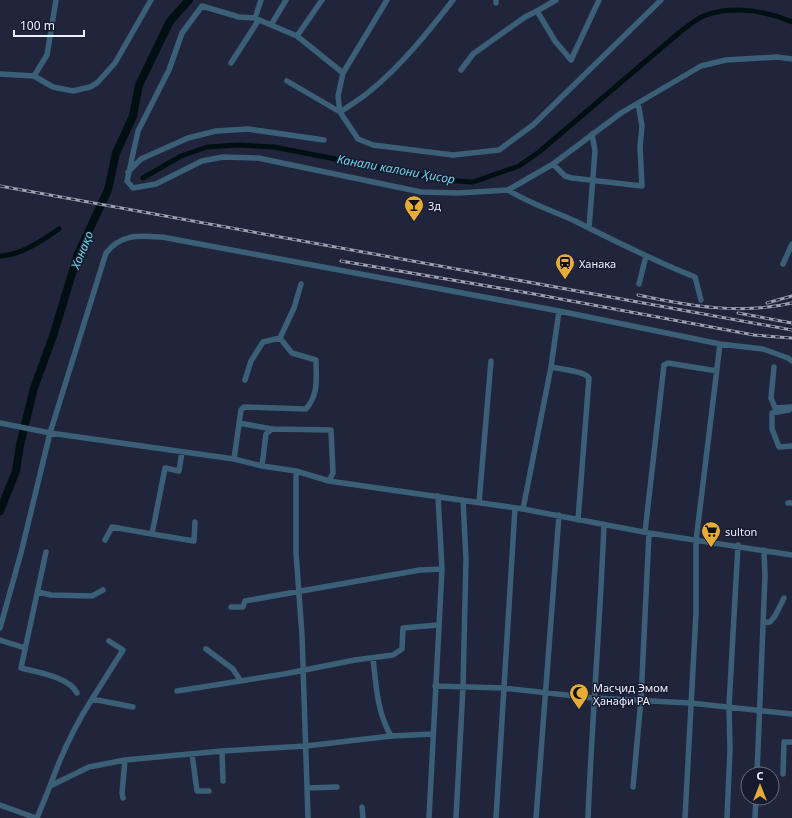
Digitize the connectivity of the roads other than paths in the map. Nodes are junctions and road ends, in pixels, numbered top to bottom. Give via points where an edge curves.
1 (56, 0) edge
2 (151, 0) edge
3 (262, 0) edge
4 (286, 0) edge
5 (322, 0) edge
6 (387, 0) edge
7 (453, 0) edge
8 (556, 0) edge
9 (599, 0) edge
10 (660, 0) edge
11 (537, 11) junction
12 (255, 18) junction
13 (271, 25) junction
14 (297, 36) junction
15 (792, 59) edge
16 (232, 63) dead end
17 (461, 70) dead end
18 (343, 73) junction
19 (0, 74) edge
20 (34, 76) junction
21 (287, 81) dead end
22 (638, 103) junction
23 (340, 112) junction
24 (592, 134) junction
25 (324, 140) dead end
26 (553, 164) junction
27 (128, 172) junction
28 (592, 179) junction
29 (508, 190) junction
30 (589, 228) junction
31 (792, 244) edge
32 (646, 256) junction
33 (783, 264) dead end
34 (301, 284) dead end
35 (639, 284) dead end
36 (702, 300) dead end
37 (559, 311) junction
38 (280, 338) junction
39 (720, 344) junction
40 (491, 361) dead end
41 (792, 361) edge
42 (551, 367) junction
43 (774, 367) dead end
44 (717, 370) junction
45 (245, 380) dead end
46 (792, 407) edge
47 (2, 423) edge
48 (239, 424) junction
49 (272, 430) junction
50 (50, 433) junction
51 (792, 446) edge
52 (182, 452) junction
53 (234, 459) junction
54 (262, 466) junction
55 (296, 471) junction
56 (329, 480) junction
57 (438, 496) junction
58 (463, 500) junction
59 (479, 503) junction
60 (515, 508) junction
61 (523, 509) junction
62 (559, 515) junction
63 (578, 520) junction
64 (196, 522) dead end
65 (604, 525) junction
66 (647, 532) junction
67 (152, 534) junction
68 (105, 540) dead end
69 (696, 540) junction
70 (738, 545) junction
71 (764, 550) junction
72 (46, 552) dead end
73 (792, 555) edge
74 (442, 569) junction
75 (103, 590) dead end
76 (299, 591) junction
77 (38, 592) junction
78 (784, 598) dead end
79 (232, 607) dead end
80 (763, 623) junction
81 (438, 625) junction
82 (0, 628) edge
83 (0, 640) edge
84 (109, 641) dead end
85 (25, 648) junction
86 (206, 649) dead end
87 (373, 658) junction
88 (303, 670) junction
89 (240, 680) junction
90 (435, 686) junction
91 (463, 687) junction
92 (504, 688) junction
93 (177, 691) dead end
94 (545, 692) junction
95 (77, 693) dead end
96 (593, 698) junction
97 (92, 699) junction
98 (641, 699) junction
99 (690, 703) junction
100 (729, 706) junction
101 (133, 707) dead end
102 (759, 710) junction
103 (792, 714) edge
104 (433, 734) junction
105 (391, 736) junction
106 (792, 742) edge
107 (306, 746) junction
108 (222, 751) junction
109 (192, 754) junction
110 (125, 760) junction
111 (757, 766) edge
112 (783, 774) dead end
113 (223, 781) dead end
114 (50, 786) junction
115 (337, 787) dead end
116 (633, 787) dead end
117 (307, 788) junction
118 (209, 791) dead end
119 (123, 798) dead end
120 (0, 804) edge
121 (362, 806) dead end
122 (756, 806) edge
123 (37, 818) edge
124 (308, 818) edge
125 (363, 818) edge
126 (429, 818) edge
127 (456, 818) edge
128 (496, 818) edge
129 (536, 818) edge
130 (588, 818) edge
131 (685, 818) edge
132 (727, 818) edge
133 (755, 818) edge

1 - 20 street via 47,55
2 - 20 street via 115,63 97,83 73,91 53,87
3 - 12 street
4 - 13 street
5 - 14 street
6 - 18 street
7 - 23 street via 371,91
8 - 11 street
9 - 11 street via 571,60 555,41
10 - 23 street via 533,125 499,150 453,155 373,145 358,139
11 - 17 street via 473,54
12 - 13 street
12 - 16 street via 258,21
12 - 27 street via 238,17 202,6 182,32 169,70 138,131
13 - 14 street
14 - 18 street
15 - 22 street via 776,57 726,60 701,66
18 - 23 street via 338,96
19 - 20 street
21 - 23 street
22 - 24 street
22 - 28 street via 642,126 642,186
24 - 26 street
24 - 28 street via 595,151
25 - 27 street via 248,129 216,131 188,138 141,158
26 - 28 street via 565,176
26 - 29 street
27 - 29 street via 127,181 133,188 156,184 202,161 223,157 258,158 421,192
28 - 30 street
29 - 30 street
30 - 32 street
31 - 33 street
32 - 35 street
32 - 36 street via 695,277
34 - 38 street via 294,308
37 - 39 street
37 - 42 street
37 - 50 street via 162,237 130,236 112,245 106,253
38 - 45 street via 263,342 250,361
38 - 48 street via 292,353 316,360 313,400 306,408 244,407 241,410
39 - 41 street via 763,349
39 - 44 street
40 - 59 street
42 - 61 street
42 - 63 street via 587,375 589,378
43 - 46 street via 771,398 775,408
44 - 66 street via 668,363 664,365
44 - 69 street
46 - 51 street via 789,410 772,413 772,429 779,447
47 - 50 street
48 - 49 street
48 - 53 street
49 - 54 street via 266,434
49 - 56 street via 332,430 332,473
50 - 52 street
50 - 82 street
52 - 53 street
52 - 67 street via 179,471 165,468
53 - 54 street
54 - 55 street
55 - 56 street
55 - 76 street via 296,552
56 - 57 street
57 - 58 street
57 - 74 street
58 - 59 street
58 - 91 street via 466,559
59 - 60 street
60 - 61 street
60 - 92 street
61 - 62 street
62 - 63 street
62 - 94 street
63 - 65 street
64 - 67 street via 194,541
65 - 66 street
65 - 96 street
66 - 69 street
66 - 98 street
67 - 68 street via 112,527
69 - 70 street
69 - 99 street via 696,613
70 - 71 street
70 - 100 street
71 - 73 street
71 - 80 street
72 - 77 street
74 - 76 street via 420,570
74 - 81 street
75 - 77 street via 92,596 51,595
76 - 79 street via 245,601 242,607
76 - 88 street
77 - 85 street
78 - 80 street via 776,616 770,622
80 - 102 street
81 - 87 street via 404,628 401,651
81 - 90 street
83 - 85 street
84 - 97 street via 123,650
85 - 95 street via 21,668 51,676 74,686
86 - 89 street via 233,669
87 - 88 street
87 - 105 street via 379,705 383,722
88 - 89 street
88 - 107 street
89 - 93 street
90 - 91 street
90 - 104 street
91 - 92 street
91 - 127 street
92 - 94 street
92 - 128 street
94 - 96 street
94 - 129 street
96 - 98 street
96 - 130 street
97 - 101 street
97 - 114 street via 61,756
98 - 99 street
98 - 116 street
99 - 100 street
99 - 131 street
100 - 102 street
100 - 132 street
102 - 103 street
102 - 111 street
104 - 105 street
104 - 126 street
105 - 107 street
106 - 112 street via 784,742
107 - 108 street
107 - 117 street
108 - 109 street
108 - 113 street
109 - 110 street
109 - 118 street via 197,791
110 - 114 street via 89,767
110 - 119 street
114 - 123 street
115 - 117 street
117 - 124 street
120 - 123 street
121 - 125 street
122 - 133 street

